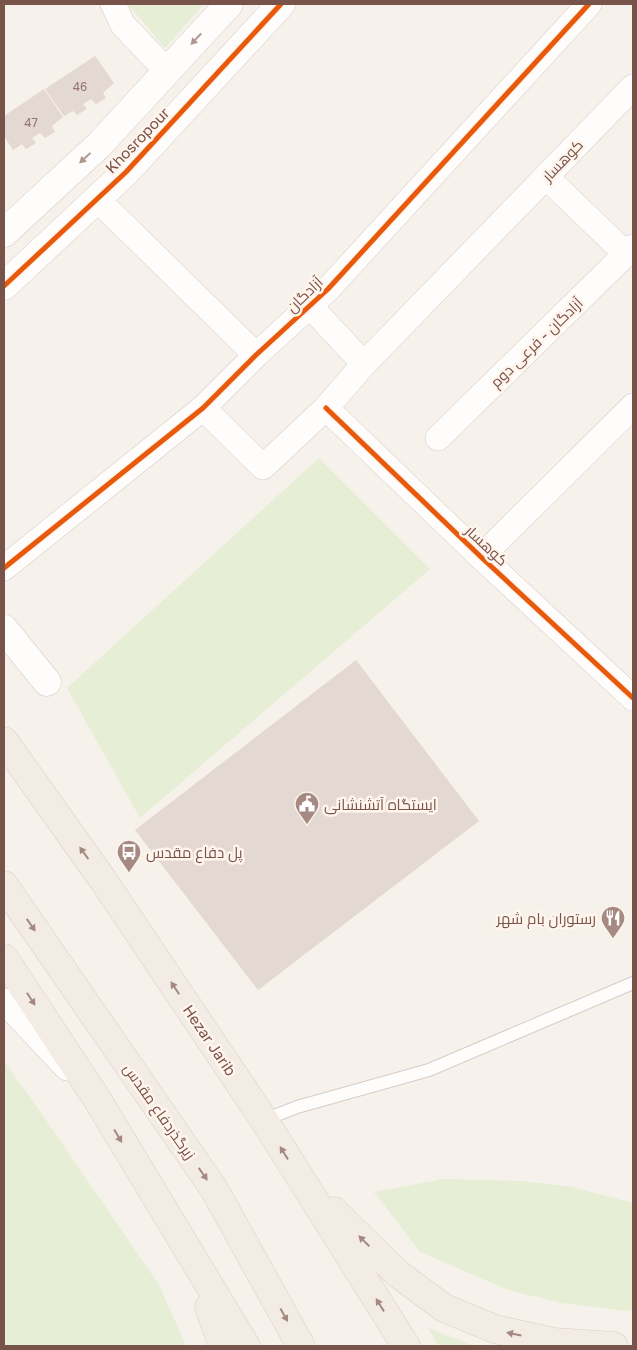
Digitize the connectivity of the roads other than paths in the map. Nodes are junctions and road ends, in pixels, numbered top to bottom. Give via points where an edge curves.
1 (113, 4) edge
2 (281, 4) edge
3 (589, 4) edge
4 (223, 10) edge
5 (248, 40) junction
6 (167, 71) junction
7 (633, 86) edge
8 (546, 177) junction
9 (98, 199) junction
10 (4, 233) edge
11 (630, 250) edge
12 (4, 286) edge
13 (310, 306) junction
14 (256, 355) junction
15 (364, 364) junction
16 (633, 406) edge
17 (203, 408) junction
18 (326, 408) junction
19 (438, 438) dead end
20 (481, 557) junction
21 (4, 568) edge
22 (4, 629) edge
23 (47, 682) dead end
24 (633, 698) edge
25 (4, 742) edge
26 (4, 885) edge
27 (4, 958) edge
28 (633, 983) edge
29 (4, 1001) edge
30 (96, 1100) junction
31 (264, 1120) junction
32 (301, 1180) junction
33 (190, 1254) junction
34 (633, 1342) edge
35 (223, 1346) edge
36 (246, 1346) edge
37 (301, 1346) edge
38 (406, 1346) edge
39 (615, 1346) edge

1 - 6 street via 123,25
2 - 5 street, Khosropour
3 - 13 street, آزادگان
4 - 5 street
4 -> 6 street, Khosropour
5 - 9 street, Khosropour
6 -> 10 street, Khosropour via 99,145
7 - 8 street, کوهسار
8 - 11 street
8 - 15 street, کوهسار
9 - 12 street, Khosropour
9 - 14 street
11 - 19 street, آزادگان - فرعی دوم
13 - 14 street, آزادگان
13 - 15 street
14 - 17 street, آزادگان
15 - 18 street, کوهسار
16 - 20 street
17 - 18 street, کوهسار via 263,467
17 - 21 street, آزادگان
18 - 20 street, کوهسار
20 - 24 street, کوهسار
22 - 23 street
31 -> 25 main road, Hezar Jarib via 98,873
26 -> 37 main road, زیرگذردفاع مقدس via 214,1189
27 -> 30 main road
28 - 31 lane via 429,1070
29 - 30 street
30 -> 33 main road
32 -> 31 main road, Hezar Jarib
38 -> 32 main road, Hezar Jarib
39 -> 32 main road via 554,1342 495,1330 444,1308 397,1273
33 - 35 main road
33 - 36 main road
34 - 39 main road

